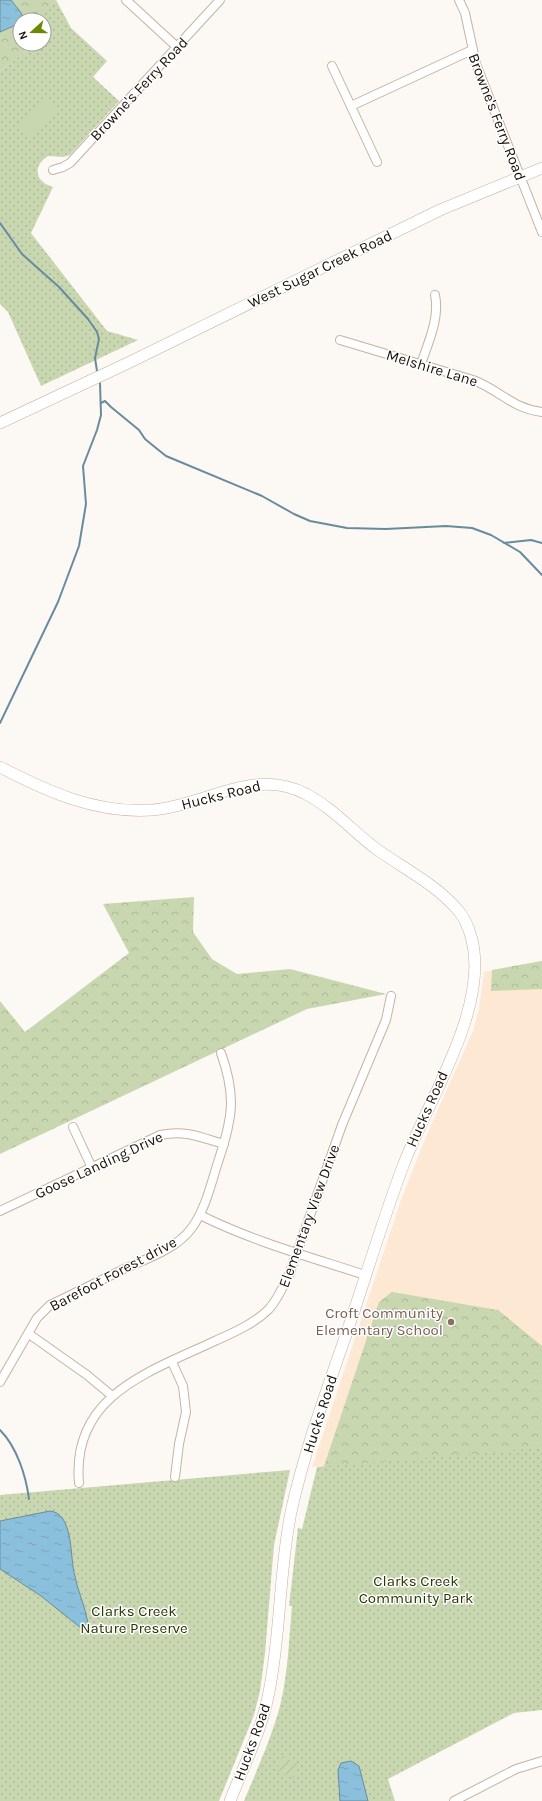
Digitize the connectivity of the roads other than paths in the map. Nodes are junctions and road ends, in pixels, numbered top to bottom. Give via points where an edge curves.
1 (126, 0) edge
2 (220, 0) edge
3 (459, 0) edge
4 (177, 47) junction
5 (472, 50) junction
6 (332, 66) dead end
7 (351, 106) junction
8 (377, 162) dead end
9 (542, 168) edge
10 (52, 170) dead end
11 (520, 177) junction
12 (542, 232) edge
13 (435, 295) dead end
14 (340, 340) dead end
15 (421, 364) junction
16 (542, 412) edge
17 (0, 423) edge
18 (0, 768) edge
19 (391, 996) dead end
20 (221, 1053) dead end
21 (74, 1127) dead end
22 (224, 1144) junction
23 (92, 1168) junction
24 (0, 1211) edge
25 (200, 1214) junction
26 (297, 1253) junction
27 (365, 1275) junction
28 (29, 1334) junction
29 (172, 1362) junction
30 (1, 1377) edge
31 (111, 1395) junction
32 (175, 1477) dead end
33 (79, 1483) dead end
34 (542, 1761) edge
35 (230, 1801) edge
36 (454, 1801) edge

1 - 4 street
2 - 4 street, Browne's Ferry Road
3 - 5 street, Browne's Ferry Road via 468,26
4 - 10 street, Browne's Ferry Road via 70,163
5 - 7 street
5 - 11 street, Browne's Ferry Road
6 - 7 street
7 - 8 street
9 - 11 main road, West Sugar Creek Road
11 - 12 street, Browne's Ferry Road
11 - 17 main road, West Sugar Creek Road via 440,210
13 - 15 street via 435,319
14 - 15 street, Melshire Lane
15 - 16 street, Melshire Lane via 482,383 518,406
18 - 27 main road, Hucks Road via 58,795 93,805 132,811 170,808 252,784 273,783 287,786 306,793 317,801 374,847 442,894 462,915 468,926 474,950 474,979 467,1017 406,1158
19 - 26 street, Elementary View Drive via 386,1020 342,1125
20 - 22 street, Barefoot Forest drive via 232,1096 231,1117
21 - 23 street
22 - 23 street, Goose Landing Drive via 175,1132 160,1135
22 - 25 street, Barefoot Forest drive
23 - 24 street, Goose Landing Drive
25 - 26 street
25 - 28 street, Barefoot Forest drive via 190,1231 163,1251 50,1305 37,1318
26 - 27 street
26 - 29 street, Elementary View Drive via 280,1294 269,1308 243,1328
27 - 35 main road, Hucks Road via 298,1484 286,1541 269,1693 263,1718
28 - 30 street, Barefoot Forest drive
28 - 31 street
29 - 31 street, Elementary View Drive via 131,1381
29 - 32 street via 183,1386 186,1412
31 - 33 street, Elementary View Drive via 95,1415 86,1433 78,1466
34 - 36 street via 516,1769

